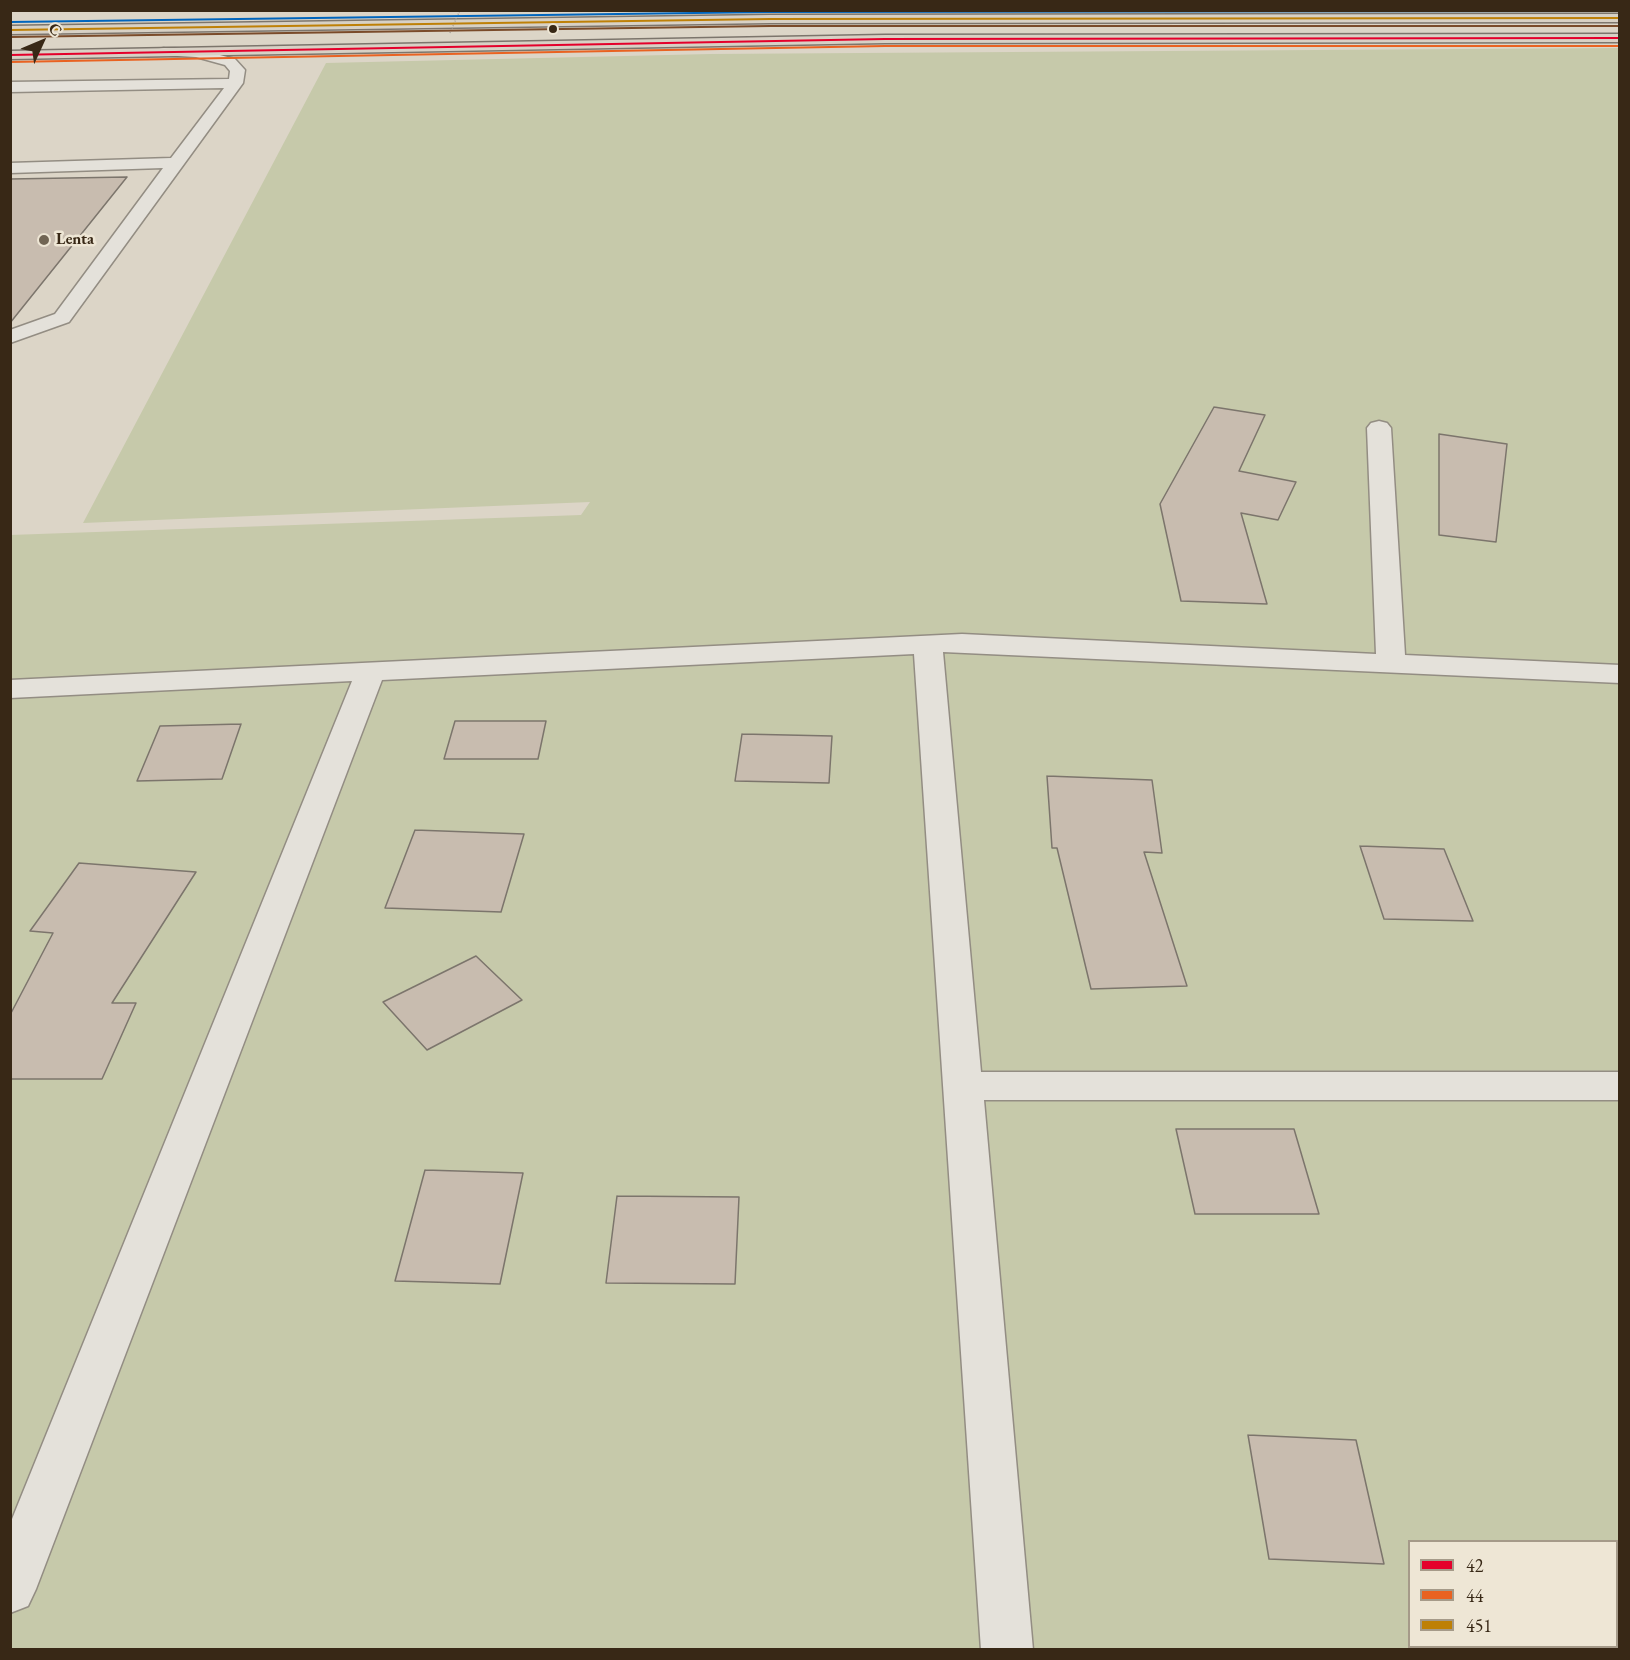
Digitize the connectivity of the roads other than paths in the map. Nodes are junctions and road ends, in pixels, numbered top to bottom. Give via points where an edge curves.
1 (1620, 19) edge
2 (10, 30) edge
3 (1620, 38) edge
4 (162, 52) junction
5 (10, 55) edge
6 (235, 83) junction
7 (10, 87) edge
8 (174, 163) junction
9 (10, 168) edge
10 (10, 337) edge
11 (1379, 428) dead end
12 (928, 645) junction
13 (1391, 663) junction
14 (370, 672) junction
15 (1620, 674) edge
16 (10, 689) edge
17 (963, 1086) junction
18 (1620, 1086) edge
19 (10, 1589) edge
20 (1007, 1650) edge

1 - 2 main road via 770,19
3 - 4 main road via 885,39
4 - 5 main road
4 - 6 street via 197,53 230,62 238,70
6 - 7 street
6 - 8 street
8 - 9 street
8 - 10 street via 62,318
11 - 13 street
12 - 13 street via 962,643
12 - 14 street
12 - 17 street
13 - 15 street
14 - 16 street
14 - 19 street
17 - 18 street
17 - 20 street

